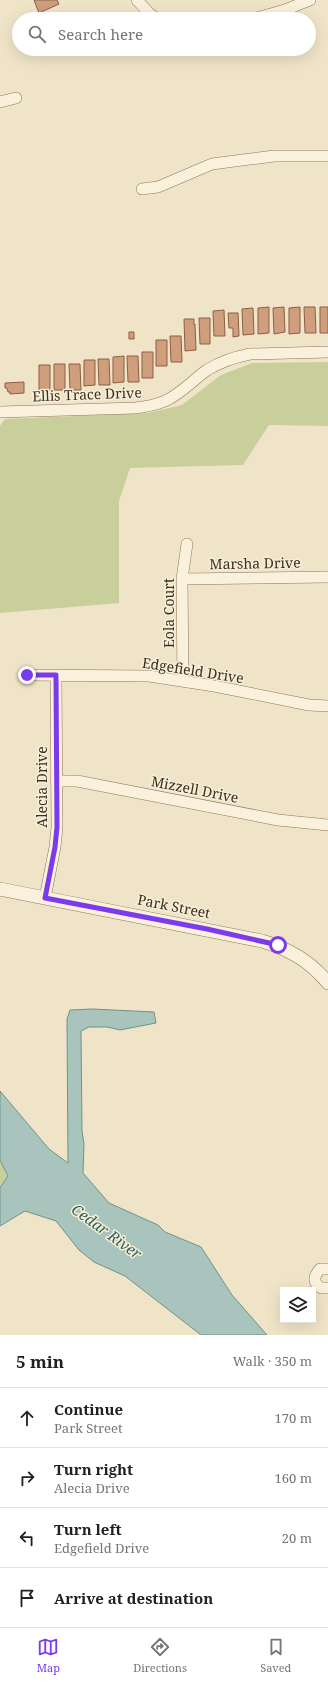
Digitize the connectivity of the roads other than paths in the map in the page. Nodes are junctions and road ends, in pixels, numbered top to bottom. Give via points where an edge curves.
1 (137, 0) edge
2 (310, 0) edge
3 (148, 12) edge
4 (278, 12) edge
5 (16, 98) dead end
6 (0, 102) edge
7 (328, 156) edge
8 (142, 189) dead end
9 (328, 352) edge
10 (0, 412) edge
11 (187, 544) dead end
12 (328, 577) edge
13 (182, 579) junction
14 (27, 675) dead end
15 (56, 675) junction
16 (183, 681) junction
17 (328, 706) edge
18 (56, 781) junction
19 (328, 825) edge
20 (0, 889) edge
21 (45, 898) junction
22 (328, 983) edge
23 (328, 1269) edge
24 (328, 1288) edge

1 - 3 street
2 - 4 street
5 - 6 street
7 - 8 street via 274,156 212,164 158,187
9 - 10 street, Ellis Trace Drive via 238,356 223,361 176,395 151,406
11 - 13 street, Eola Court
12 - 13 street, Marsha Drive
13 - 16 street, Eola Court
14 - 15 street, Edgefield Drive
15 - 16 street, Edgefield Drive via 148,676
15 - 18 street, Alecia Drive
16 - 17 street, Edgefield Drive via 309,705
18 - 19 street, Mizzell Drive via 77,781 278,820
18 - 21 street, Alecia Drive via 57,827
20 - 21 street, Park Street
21 - 22 street, Park Street via 278,945 305,960
23 - 24 street via 320,1269 314,1279 317,1286

